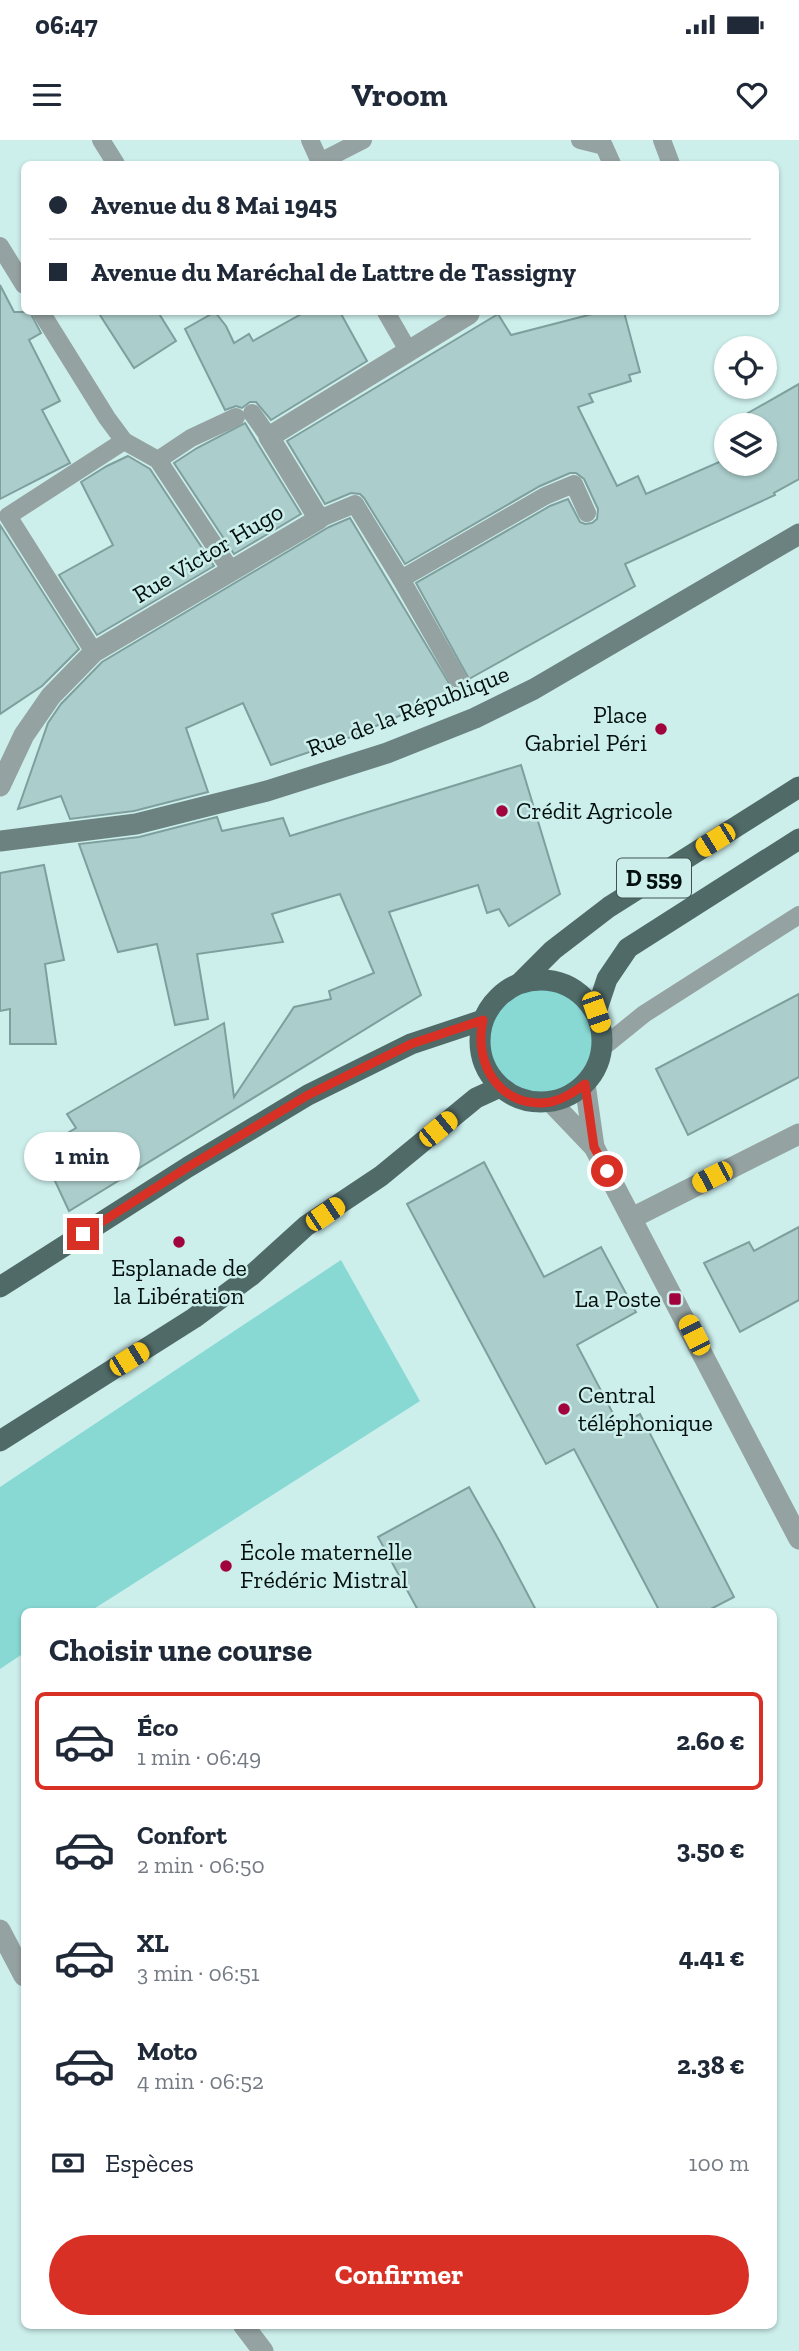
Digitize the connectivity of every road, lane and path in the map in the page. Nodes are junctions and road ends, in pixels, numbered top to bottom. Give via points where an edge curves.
1 (101, 140) edge
2 (310, 140) edge
3 (363, 140) edge
4 (580, 140) edge
5 (662, 140) edge
6 (114, 161) edge
7 (320, 161) edge
8 (322, 161) edge
9 (611, 161) edge
10 (670, 161) edge
11 (0, 246) edge
12 (21, 280) edge
13 (43, 315) edge
14 (388, 315) edge
15 (467, 315) edge
16 (410, 352) junction
17 (270, 437) junction
18 (124, 440) junction
19 (158, 460) junction
20 (587, 513) dead end
21 (319, 519) junction
22 (799, 534) edge
23 (230, 569) junction
24 (401, 579) junction
25 (94, 652) junction
26 (458, 679) dead end
27 (0, 786) edge
28 (799, 787) edge
29 (799, 839) edge
30 (0, 841) edge
31 (799, 915) edge
32 (520, 983) junction
33 (596, 1012) junction
34 (483, 1020) junction
35 (602, 1048) junction
36 (585, 1084) junction
37 (500, 1087) junction
38 (551, 1102) junction
39 (799, 1133) edge
40 (594, 1147) junction
41 (632, 1218) junction
42 (0, 1287) edge
43 (0, 1441) edge
44 (799, 1539) edge
45 (0, 1930) edge
46 (21, 1970) edge
47 (246, 2329) edge
48 (262, 2351) edge

1 - 6 lane
2 - 7 lane
3 - 8 lane
4 - 9 lane via 604,146
5 - 10 lane
11 - 12 lane
13 - 18 lane
14 - 16 lane
15 - 16 street
16 - 17 street
17 - 19 lane via 244,415 191,438
17 - 21 street, Rue Victor Hugo
18 - 19 lane
18 - 25 lane via 8,516
19 - 23 lane
20 - 24 lane via 574,484
21 - 23 street, Rue Victor Hugo
21 - 24 lane via 355,504
22 - 30 main road, Rue de la République via 534,689 387,753 267,791 136,824
23 - 25 street, Rue Victor Hugo
24 - 26 lane
25 - 27 street, Rue Victor Hugo via 51,696 24,735
28 - 32 main road, D 559 via 609,907 553,950
29 - 33 main road, D 559 via 628,948 607,979
31 - 35 lane via 644,1014
32 - 33 main road via 545,980 571,987
32 - 34 main road via 504,992
33 - 35 main road
34 - 37 main road via 481,1056
34 - 42 main road via 411,1044 308,1095
35 - 36 main road
36 - 38 main road
36 - 40 street
37 - 38 main road via 515,1097
37 - 43 main road via 476,1098 381,1176 306,1226 252,1275 194,1318
38 - 40 street
39 - 41 street
40 - 41 street
41 - 44 street
45 - 46 street
47 - 48 street

